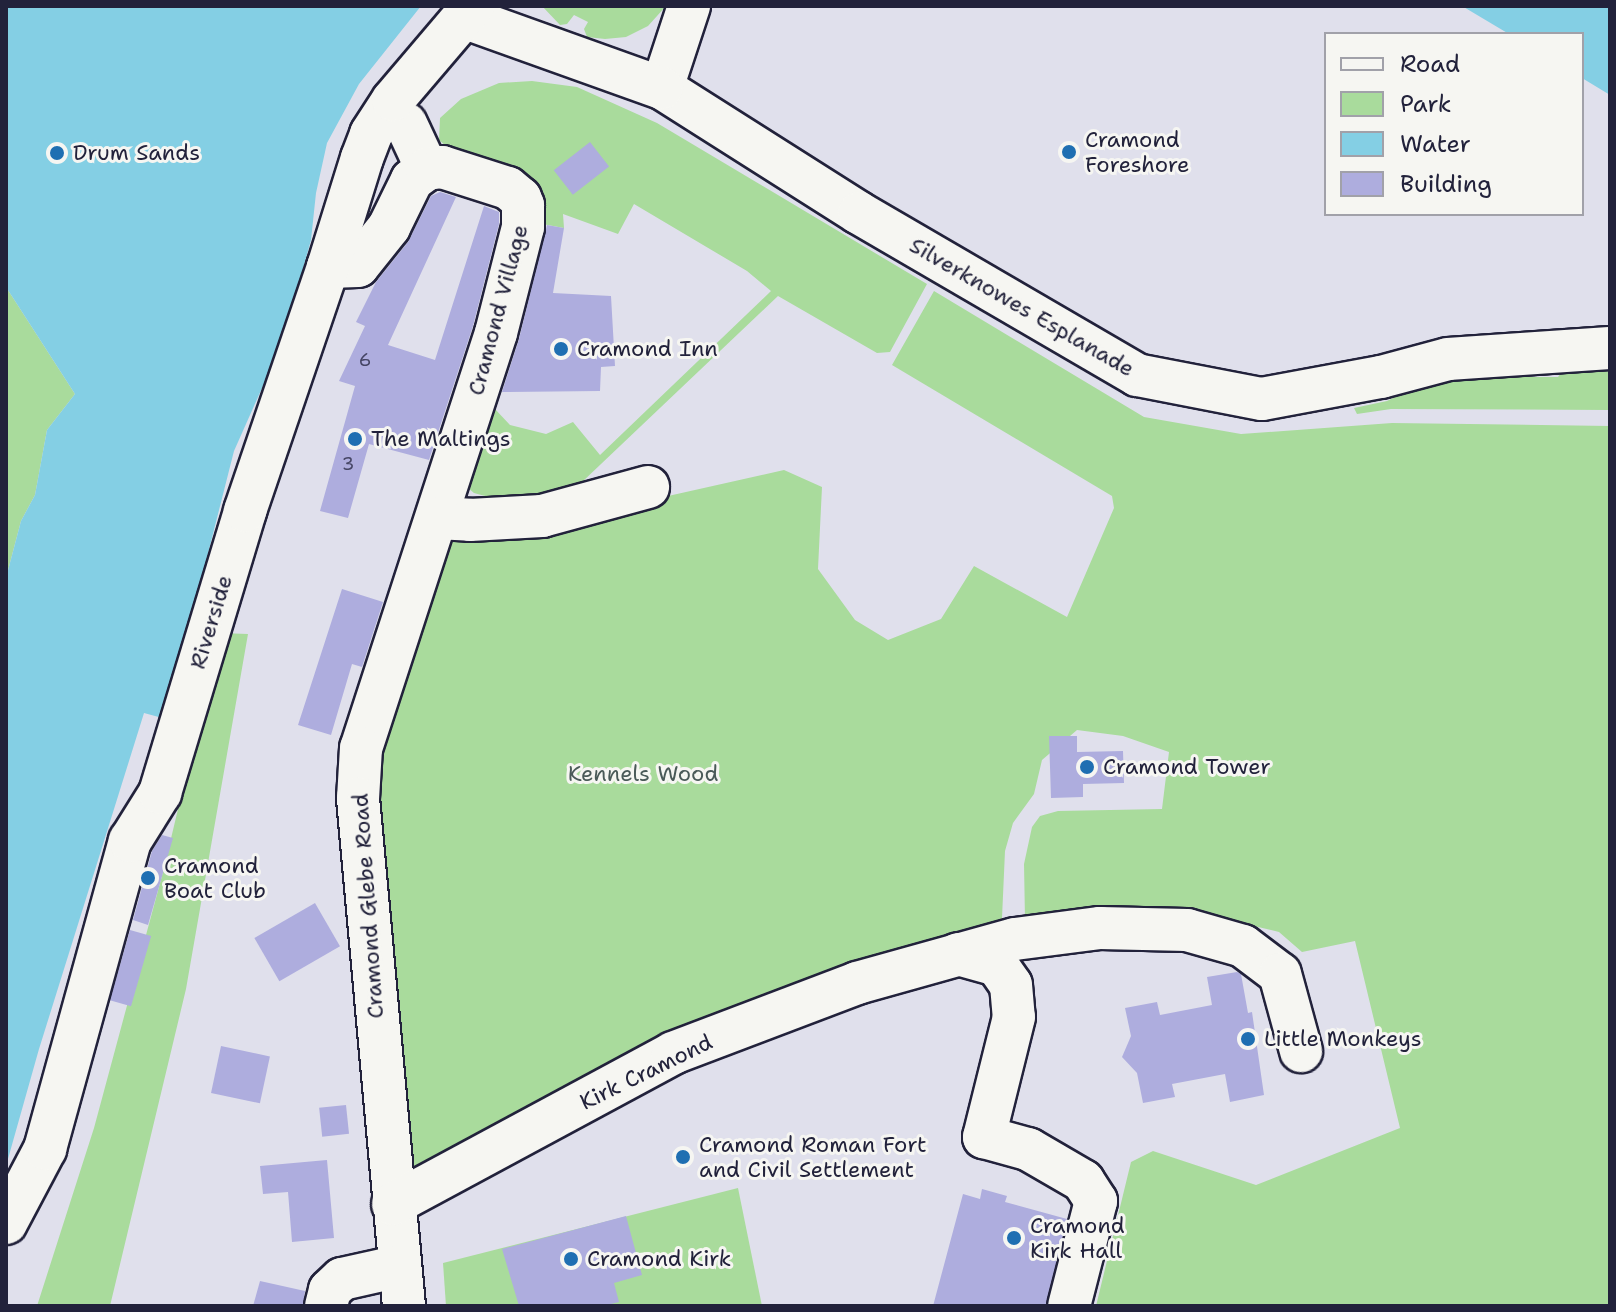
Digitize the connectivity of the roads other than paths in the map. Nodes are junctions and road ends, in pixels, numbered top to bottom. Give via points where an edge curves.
1 (689, 6) edge
2 (470, 12) edge
3 (662, 88) junction
4 (400, 112) junction
5 (427, 169) junction
6 (328, 267) junction
7 (1610, 348) edge
8 (648, 487) dead end
9 (437, 518) junction
10 (156, 714) dead end
11 (130, 841) junction
12 (958, 954) junction
13 (1301, 1051) dead end
14 (393, 1204) junction
15 (6, 1223) edge
16 (402, 1286) edge
17 (326, 1306) edge
18 (1069, 1306) edge

1 - 3 street
2 - 3 street, Silverknowes Esplanade
2 - 4 street, Silverknowes Esplanade
3 - 7 street, Silverknowes Esplanade via 859,213 1137,375 1262,399 1448,359
4 - 5 street
4 - 6 street, Riverside via 371,134
5 - 6 street via 412,180 389,227 358,266
5 - 9 street, Cramond Village via 442,167 508,188 520,198 524,214 496,333
6 - 11 street, Riverside via 245,511 160,793
8 - 9 street via 542,516
9 - 14 street, Cramond Glebe Road via 361,748 358,798
10 - 11 street via 125,817
11 - 15 street, Riverside via 45,1149
12 - 13 street, Kirk Cramond via 1015,939 1100,928 1187,930 1243,946 1280,974
12 - 14 street, Kirk Cramond via 857,983 673,1053
12 - 18 street via 997,965 1011,985 1014,1017 984,1137 1028,1149 1083,1181 1096,1201
14 - 16 street, Cramond Glebe Road
16 - 17 street via 342,1279 330,1290

